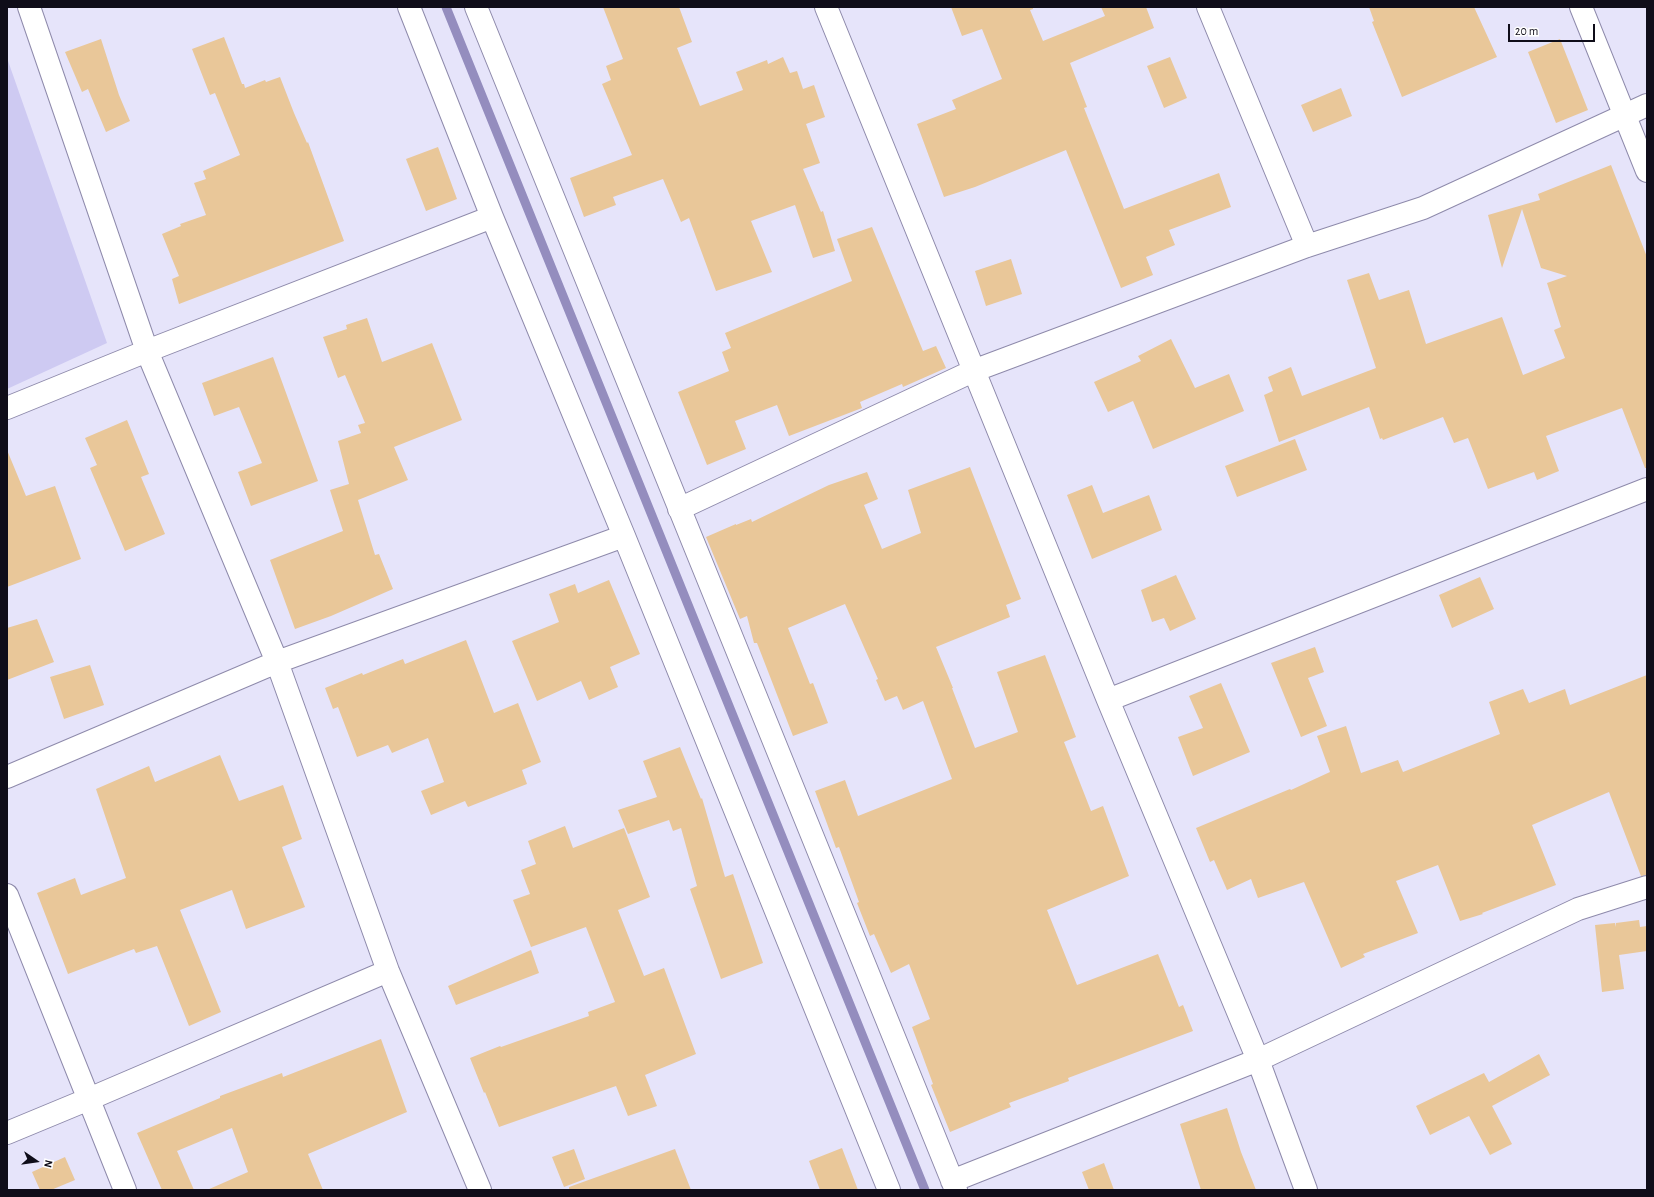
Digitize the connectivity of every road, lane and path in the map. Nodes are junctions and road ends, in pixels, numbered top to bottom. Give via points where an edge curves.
1 (29, 7) edge
2 (409, 7) edge
3 (476, 7) edge
4 (826, 7) edge
5 (1208, 7) edge
6 (1581, 7) edge
7 (1647, 105) edge
8 (1624, 115) junction
9 (1647, 171) edge
10 (492, 217) junction
11 (1307, 246) junction
12 (147, 351) junction
13 (973, 371) junction
14 (7, 408) edge
15 (1647, 488) edge
16 (679, 509) junction
17 (624, 536) junction
18 (278, 662) junction
19 (1108, 700) junction
20 (7, 777) edge
21 (1647, 887) edge
22 (7, 895) edge
23 (388, 971) junction
24 (1258, 1060) junction
25 (89, 1099) junction
26 (7, 1133) edge
27 (954, 1185) edge
28 (125, 1190) edge
29 (480, 1190) edge
30 (888, 1190) edge
31 (1306, 1190) edge

1 - 12 street
2 - 10 street
3 - 16 street
4 - 13 street
5 - 11 street
6 - 8 street
7 - 8 street
8 - 9 street
8 - 11 street via 1423,208
10 - 12 street
10 - 17 street
11 - 13 street
12 - 14 street
12 - 18 street
13 - 16 street
13 - 19 street
15 - 19 street
16 - 27 street
17 - 18 street
17 - 30 street
18 - 20 street
18 - 23 street
19 - 24 street
21 - 24 street via 1578,909
22 - 25 street
23 - 25 street
23 - 29 street
24 - 27 street
24 - 31 street
25 - 26 street
25 - 28 street

